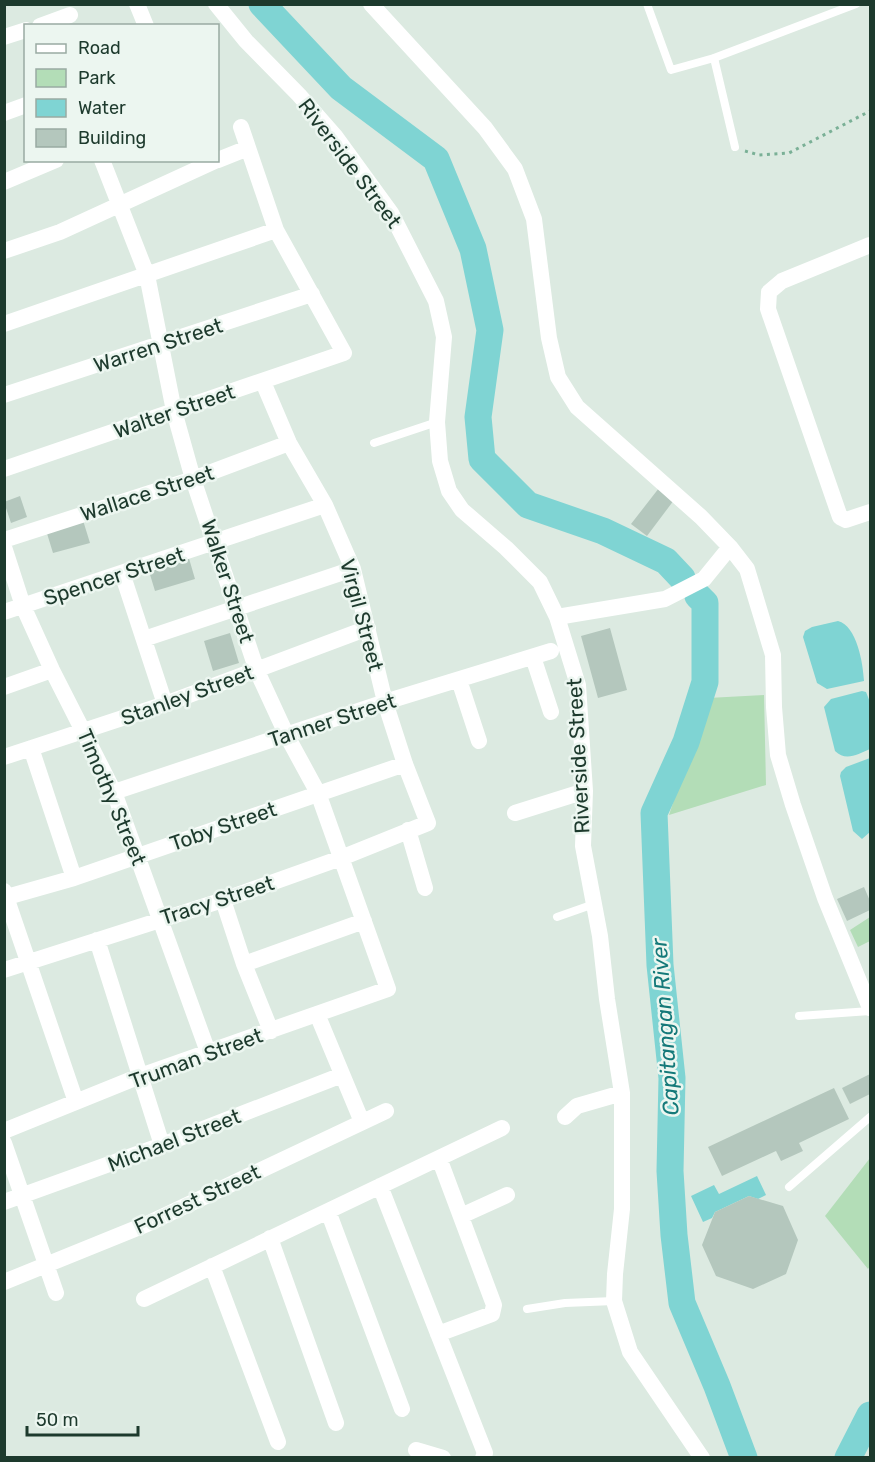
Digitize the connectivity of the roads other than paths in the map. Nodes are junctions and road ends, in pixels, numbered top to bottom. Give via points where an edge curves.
1 (216, 4) edge
2 (371, 4) edge
3 (647, 4) edge
4 (856, 4) edge
5 (70, 15) edge
6 (45, 24) edge
7 (24, 31) edge
8 (4, 37) edge
9 (714, 57) junction
10 (24, 106) edge
11 (4, 113) edge
12 (241, 127) dead end
13 (735, 147) road end
14 (248, 148) junction
15 (219, 159) edge
16 (51, 162) edge
17 (103, 162) edge
18 (213, 162) edge
19 (4, 182) edge
20 (120, 206) junction
21 (276, 230) junction
22 (870, 245) edge
23 (4, 251) edge
24 (147, 274) junction
25 (312, 294) junction
26 (4, 324) edge
27 (162, 344) junction
28 (263, 382) junction
29 (4, 395) edge
30 (174, 411) junction
31 (437, 422) junction
32 (289, 443) junction
33 (374, 443) dead end
34 (4, 469) edge
35 (194, 479) junction
36 (325, 505) junction
37 (870, 512) edge
38 (4, 540) edge
39 (215, 542) junction
40 (4, 547) edge
41 (730, 547) junction
42 (353, 569) junction
43 (122, 573) junction
44 (23, 606) junction
45 (237, 607) junction
46 (4, 612) edge
47 (557, 616) junction
48 (368, 628) junction
49 (144, 639) junction
50 (551, 651) dead end
51 (533, 657) junction
52 (52, 670) junction
53 (257, 671) junction
54 (459, 680) junction
55 (4, 687) edge
56 (385, 702) junction
57 (165, 704) junction
58 (550, 712) dead end
59 (85, 732) junction
60 (287, 736) junction
61 (479, 741) dead end
62 (31, 748) junction
63 (4, 757) edge
64 (405, 764) junction
65 (585, 791) junction
66 (114, 792) junction
67 (318, 793) junction
68 (515, 813) dead end
69 (428, 823) joint
70 (408, 830) junction
71 (138, 856) junction
72 (341, 858) junction
73 (74, 878) junction
74 (424, 888) dead end
75 (6, 894) edge
76 (223, 900) junction
77 (595, 904) junction
78 (557, 917) dead end
79 (160, 918) junction
80 (364, 921) junction
81 (97, 940) junction
82 (28, 963) junction
83 (244, 964) junction
84 (4, 970) edge
85 (388, 989) joint
86 (870, 1009) edge
87 (317, 1014) junction
88 (799, 1016) dead end
89 (271, 1031) junction
90 (208, 1052) junction
91 (342, 1075) junction
92 (140, 1077) junction
93 (622, 1093) junction
94 (76, 1102) junction
95 (386, 1111) dead end
96 (564, 1117) dead end
97 (870, 1117) edge
98 (362, 1122) junction
99 (502, 1128) dead end
100 (4, 1131) edge
101 (4, 1143) edge
102 (162, 1145) junction
103 (439, 1158) junction
104 (380, 1186) junction
105 (789, 1187) dead end
106 (507, 1195) dead end
107 (23, 1196) junction
108 (4, 1202) edge
109 (328, 1211) junction
110 (461, 1216) junction
111 (270, 1238) junction
112 (46, 1265) junction
113 (212, 1266) junction
114 (4, 1282) edge
115 (56, 1293) dead end
116 (144, 1299) dead end
117 (615, 1302) junction
118 (527, 1309) dead end
119 (438, 1334) junction
120 (402, 1409) dead end
121 (336, 1423) dead end
122 (278, 1442) dead end
123 (416, 1450) dead end
124 (443, 1458) edge
125 (483, 1458) edge
126 (702, 1458) edge

1 - 31 street, Riverside Street via 335,136 391,213 410,248 436,301 444,337
2 - 41 street via 485,128 514,169 534,219 549,339 558,377 577,407
3 - 9 lane via 671,70
4 - 9 lane
5 - 6 street
7 - 8 street
9 - 13 lane
10 - 11 street
12 - 14 street
14 - 15 street
14 - 21 street
16 - 19 street
17 - 20 street, Walker Street
18 - 20 street
20 - 23 street
20 - 24 street, Walker Street
21 - 24 street
21 - 25 street
22 - 37 street via 782,281 769,292 768,309 840,517 846,520
24 - 26 street
24 - 27 street, Walker Street
25 - 27 street, Warren Street
25 - 28 street, Walter Street via 344,353
27 - 29 street, Warren Street
27 - 30 street, Walker Street
28 - 30 street, Walter Street
28 - 32 street, Virgil Street
30 - 34 street, Walter Street
30 - 35 street, Walker Street
31 - 33 lane
31 - 47 street, Riverside Street via 440,461 449,491 462,510 540,582
32 - 35 street, Wallace Street
32 - 36 street, Virgil Street
35 - 38 street, Wallace Street
35 - 39 street, Walker Street
36 - 39 street, Spencer Street
36 - 42 street, Virgil Street
39 - 43 street, Spencer Street
39 - 45 street, Walker Street
40 - 44 street, Timothy Street
41 - 47 street via 704,579 665,599
41 - 86 street via 747,569 773,655 778,755 793,805
42 - 45 street
42 - 48 street, Virgil Street
43 - 44 street, Spencer Street
43 - 49 street
44 - 46 street, Spencer Street
44 - 52 street, Timothy Street
45 - 49 street
45 - 53 street, Walker Street
47 - 65 street, Riverside Street via 578,685
48 - 53 street, Stanley Street
48 - 56 street, Virgil Street
49 - 57 street
50 - 51 street, Tanner Street
51 - 54 street, Tanner Street
51 - 58 street
52 - 55 street
52 - 59 street, Timothy Street
53 - 57 street, Stanley Street
53 - 60 street, Walker Street
54 - 56 street, Tanner Street
54 - 61 street
56 - 60 street, Tanner Street
56 - 64 street, Virgil Street
57 - 59 street, Stanley Street
59 - 62 street, Stanley Street
59 - 66 street, Timothy Street
60 - 66 street, Tanner Street
60 - 67 street, Walker Street
62 - 63 street, Stanley Street
62 - 73 street
64 - 67 street, Toby Street
64 - 69 street, Virgil Street
65 - 68 street
65 - 77 street, Riverside Street via 583,846
66 - 71 street, Timothy Street
67 - 71 street, Toby Street
67 - 72 street, Walker Street
69 - 70 street, Tracy Street
70 - 72 street, Tracy Street
70 - 74 street
71 - 73 street, Toby Street
71 - 79 street, Timothy Street
72 - 76 street, Tracy Street
72 - 80 street, Walker Street
73 - 75 street, Toby Street
75 - 82 street
76 - 79 street, Tracy Street
76 - 83 street
77 - 78 lane
77 - 93 street, Riverside Street
79 - 81 street, Tracy Street
79 - 90 street, Timothy Street
80 - 83 street
80 - 85 street, Walker Street
81 - 82 street, Tracy Street
81 - 92 street
82 - 84 street, Tracy Street
82 - 94 street
83 - 89 street
85 - 87 street, Truman Street
86 - 88 lane
87 - 89 street, Truman Street
87 - 91 street
89 - 90 street, Truman Street
90 - 92 street, Truman Street
91 - 98 street
91 - 102 street, Michael Street
92 - 94 street, Truman Street
92 - 102 street
93 - 96 street via 577,1106
93 - 117 street, Riverside Street via 622,1209
94 - 100 street, Truman Street
95 - 98 street, Forrest Street
97 - 105 lane
98 - 112 street, Forrest Street via 147,1224
99 - 103 street
101 - 107 street
102 - 107 street, Michael Street
103 - 104 street
103 - 110 street
104 - 109 street
104 - 119 street
106 - 110 street
107 - 108 street, Michael Street
107 - 112 street
109 - 111 street
109 - 120 street
110 - 119 street via 494,1305 492,1314
111 - 113 street
111 - 121 street
112 - 114 street, Forrest Street
112 - 115 street
113 - 116 street
113 - 122 street
117 - 118 lane
117 - 126 street, Riverside Street via 630,1352
119 - 125 street via 485,1453
123 - 124 street

